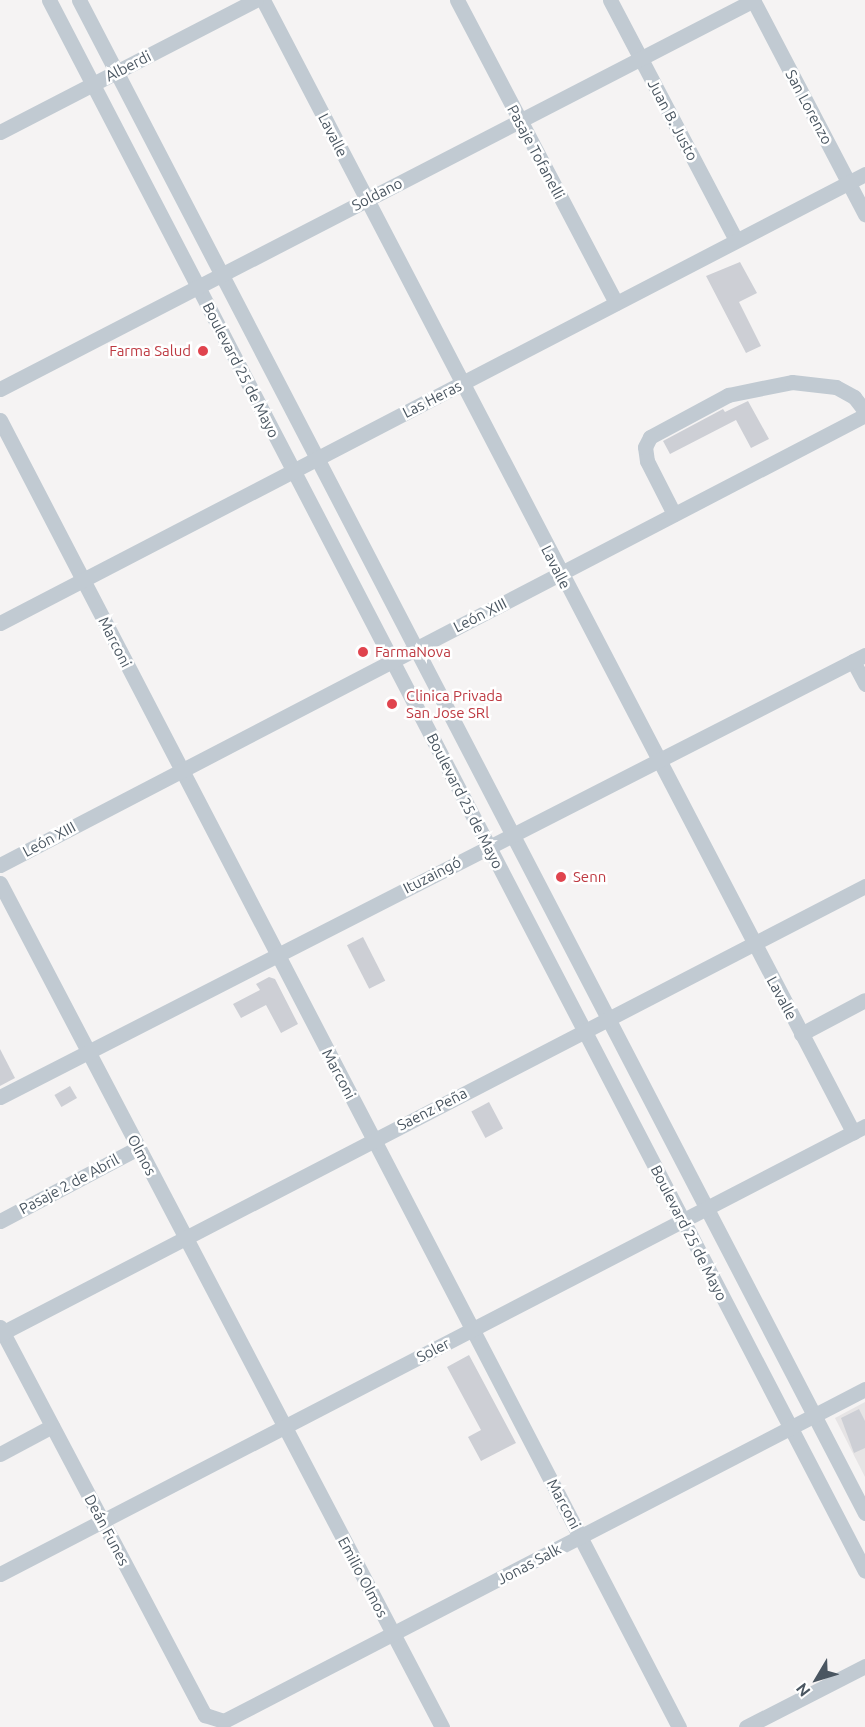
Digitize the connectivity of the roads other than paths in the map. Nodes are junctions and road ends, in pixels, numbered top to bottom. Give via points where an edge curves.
1 (49, 0) edge
2 (79, 0) edge
3 (256, 0) edge
4 (263, 0) edge
5 (457, 0) edge
6 (610, 0) edge
7 (753, 0) edge
8 (640, 58) junction
9 (116, 72) junction
10 (93, 85) junction
11 (520, 120) junction
12 (0, 132) edge
13 (865, 174) edge
14 (848, 183) junction
15 (366, 200) junction
16 (865, 214) edge
17 (736, 240) junction
18 (221, 274) junction
19 (198, 287) junction
20 (615, 303) junction
21 (461, 384) junction
22 (0, 389) edge
23 (865, 413) edge
24 (0, 420) edge
25 (317, 459) junction
26 (293, 471) junction
27 (674, 514) junction
28 (560, 574) junction
29 (83, 580) junction
30 (0, 623) edge
31 (416, 649) junction
32 (859, 658) edge
33 (392, 661) junction
34 (865, 684) edge
35 (656, 761) junction
36 (181, 771) junction
37 (512, 835) junction
38 (489, 847) junction
39 (0, 865) edge
40 (0, 883) edge
41 (865, 886) edge
42 (753, 943) junction
43 (277, 955) junction
44 (865, 1000) edge
45 (608, 1018) junction
46 (584, 1031) junction
47 (801, 1034) junction
48 (88, 1051) junction
49 (0, 1096) edge
50 (859, 1129) edge
51 (374, 1140) junction
52 (138, 1148) junction
53 (706, 1208) junction
54 (683, 1220) junction
55 (0, 1221) edge
56 (185, 1238) junction
57 (473, 1329) junction
58 (1, 1331) edge
59 (865, 1389) edge
60 (814, 1415) junction
61 (52, 1426) junction
62 (285, 1427) junction
63 (791, 1428) junction
64 (0, 1454) edge
65 (865, 1513) edge
66 (102, 1521) junction
67 (581, 1537) junction
68 (865, 1571) edge
69 (0, 1574) edge
70 (393, 1635) junction
71 (865, 1666) edge
72 (224, 1721) joint
73 (442, 1727) edge
74 (679, 1727) edge
75 (746, 1727) edge

1 - 10 street, Boulevard 25 de Mayo
2 - 9 street, Boulevard 25 de Mayo
3 - 9 street, Alberdi
4 - 15 street, Lavalle
5 - 11 street, Pasaje Tofanelli
6 - 8 street, Juan B. Justo
7 - 8 street, Soldano
7 - 14 street, San Lorenzo
8 - 11 street, Soldano
8 - 17 street, Juan B. Justo
9 - 10 street, Alberdi
9 - 18 street, Boulevard 25 de Mayo
10 - 12 street, Alberdi
10 - 19 street, Boulevard 25 de Mayo
11 - 15 street, Soldano
11 - 20 street, Pasaje Tofanelli
13 - 14 street, Las Heras
14 - 16 street, San Lorenzo
14 - 17 street, Las Heras
15 - 18 street, Soldano
15 - 21 street, Lavalle
17 - 20 street, Las Heras
18 - 19 street, Soldano
18 - 25 street, Boulevard 25 de Mayo
19 - 22 street, Soldano
19 - 26 street, Boulevard 25 de Mayo
20 - 21 street, Las Heras
21 - 25 street, Las Heras
21 - 28 street, Lavalle
23 - 27 street, León XIII
23 - 27 street via 854,397 836,387 792,382 728,395 650,437 645,447 647,461
24 - 29 street, Marconi
25 - 26 street, Las Heras
25 - 31 street, Boulevard 25 de Mayo
26 - 29 street, Las Heras
26 - 33 street, Boulevard 25 de Mayo
27 - 28 street, León XIII
28 - 31 street, León XIII
28 - 35 street, Lavalle
29 - 30 street, Las Heras
29 - 36 street, Marconi
31 - 33 street, León XIII
31 - 37 street, Boulevard 25 de Mayo
32 - 34 street
32 - 35 street, Ituzaingó
33 - 36 street, León XIII
33 - 38 street, Boulevard 25 de Mayo
35 - 37 street, Ituzaingó
35 - 42 street, Lavalle
36 - 39 street, León XIII
36 - 43 street, Marconi
37 - 38 street, Ituzaingó
37 - 45 street, Boulevard 25 de Mayo
38 - 43 street, Ituzaingó
38 - 46 street, Boulevard 25 de Mayo
40 - 48 street, Olmos
41 - 42 street, Saenz Peña
42 - 45 street, Saenz Peña
42 - 47 street, Lavalle
43 - 48 street, Ituzaingó
43 - 51 street, Marconi
44 - 47 street
45 - 46 street, Saenz Peña
45 - 53 street, Boulevard 25 de Mayo
46 - 51 street, Saenz Peña
46 - 54 street, Boulevard 25 de Mayo
47 - 50 street, Lavalle
48 - 49 street, Ituzaingó
48 - 52 street, Olmos
50 - 53 street, Soler
51 - 56 street, Saenz Peña
51 - 57 street, Marconi
52 - 55 street, Pasaje 2 de Abril
52 - 56 street, Olmos
53 - 54 street, Soler
53 - 60 street, Boulevard 25 de Mayo
54 - 57 street, Soler
54 - 63 street, Boulevard 25 de Mayo
56 - 58 street, Saenz Peña
56 - 62 street, Olmos
57 - 62 street, Soler
57 - 67 street, Marconi
58 - 61 street, Deán Funes
59 - 60 street, Jonas Salk
60 - 63 street, Jonas Salk
60 - 65 street, Boulevard 25 de Mayo
61 - 64 street
61 - 66 street, Deán Funes
62 - 66 street, Soler
62 - 70 street, Emilio Olmos
63 - 67 street, Jonas Salk
63 - 68 street, Boulevard 25 de Mayo
66 - 69 street, Soler
66 - 72 street, Deán Funes via 206,1715
67 - 70 street, Jonas Salk
67 - 74 street, Marconi
70 - 72 street, Jonas Salk
70 - 73 street, Emilio Olmos
71 - 75 street

